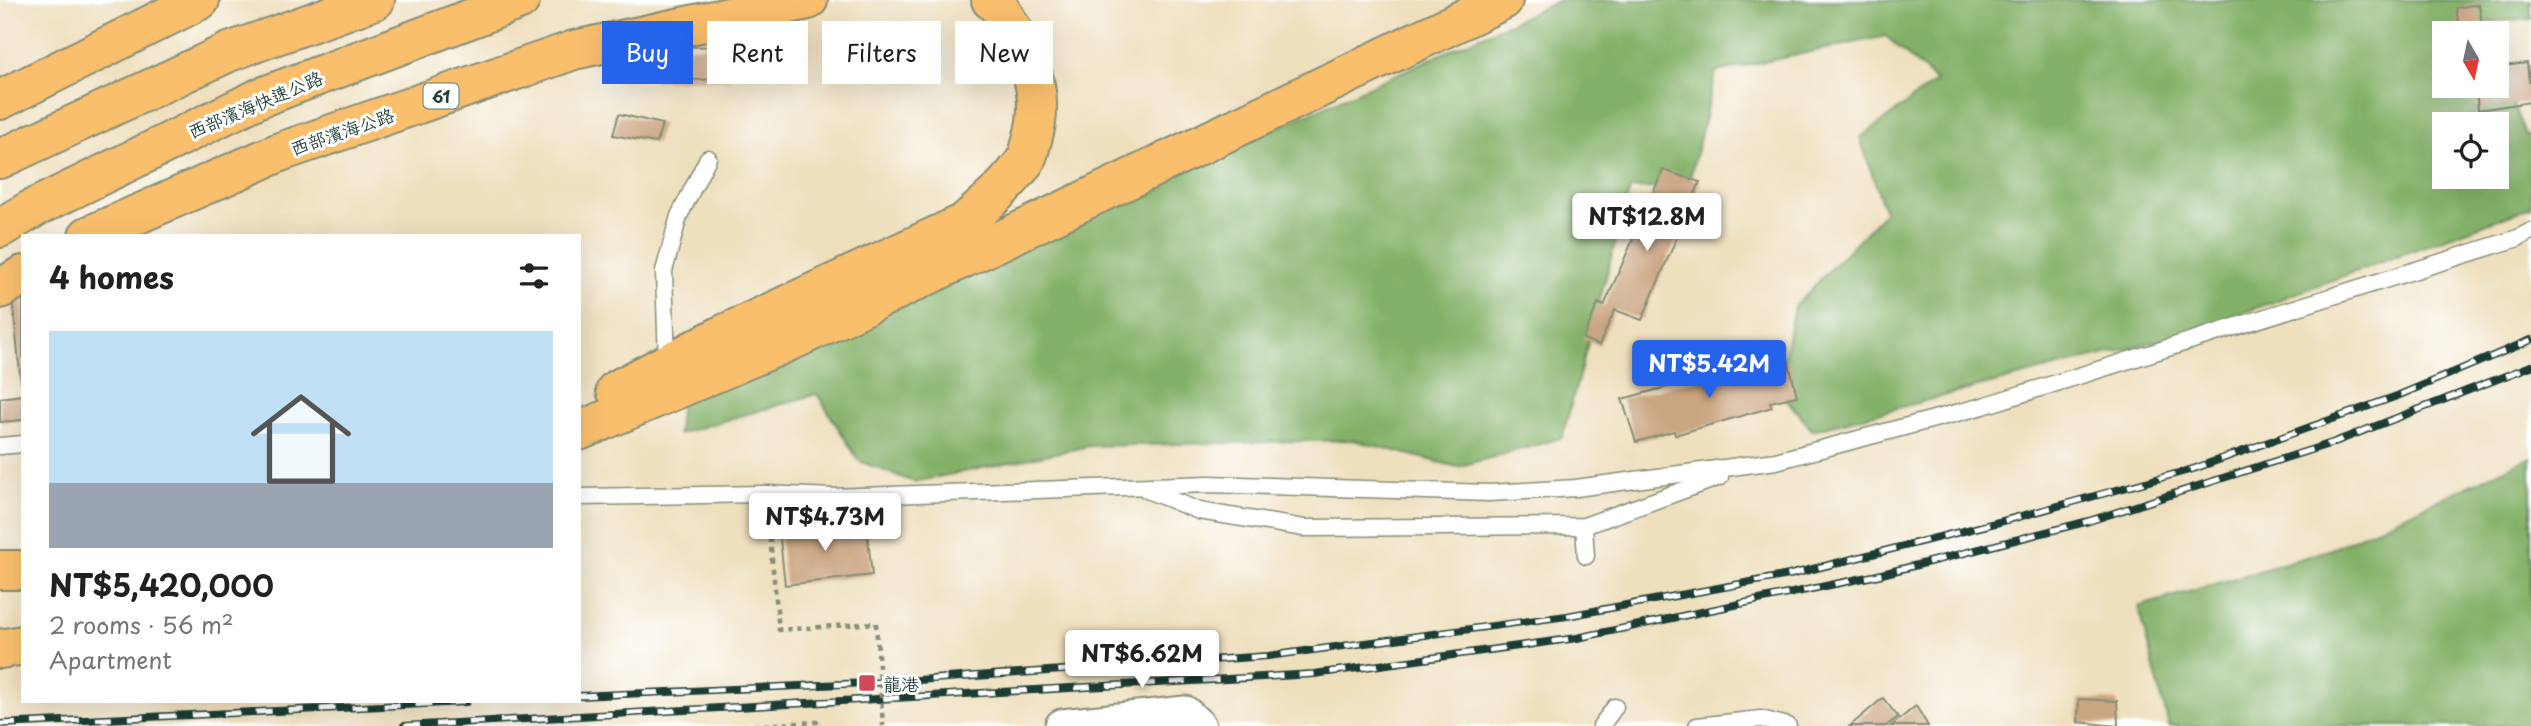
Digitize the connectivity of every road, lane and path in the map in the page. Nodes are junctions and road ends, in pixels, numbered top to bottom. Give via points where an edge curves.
1 (200, 0) edge
2 (375, 0) edge
3 (520, 0) edge
4 (808, 0) edge
5 (991, 0) edge
6 (1503, 0) edge
7 (0, 100) edge
8 (708, 158) dead end
9 (0, 159) edge
10 (0, 228) edge
11 (2531, 232) edge
12 (93, 234) edge
13 (21, 276) edge
14 (0, 289) edge
15 (667, 363) junction
16 (581, 408) edge
17 (581, 430) edge
18 (21, 444) edge
19 (0, 446) edge
20 (1776, 461) junction
21 (1139, 487) junction
22 (766, 494) junction
23 (581, 497) edge
24 (1584, 526) junction
25 (1587, 556) dead end
26 (0, 570) edge
27 (21, 570) edge
28 (21, 645) edge
29 (0, 649) edge
30 (1615, 708) dead end
31 (744, 726) edge
32 (817, 726) edge
33 (883, 726) edge
34 (1062, 726) edge
35 (1199, 726) edge
36 (1601, 726) edge
37 (1697, 726) edge
38 (1788, 726) edge

1 - 7 main road
2 - 9 main road via 229,52
3 - 10 main road, 西部濱海快速公路 via 259,98
4 - 12 main road, 西部濱海公路 / 61 via 574,50 280,152
5 - 15 main road via 1018,37 1034,78 1038,120 1027,158 994,197 964,223
6 - 17 main road via 794,339
8 - 15 lane via 679,216 664,271
11 - 20 lane via 1983,406
13 - 14 main road
15 - 16 main road
18 - 19 lane
20 - 21 lane via 1576,488 1489,493 1209,484
20 - 24 lane via 1701,482
21 - 22 lane via 831,497
21 - 24 lane via 1199,511 1304,528
22 - 23 lane
22 - 33 path, bridge via 779,630 876,623
24 - 25 lane
26 - 27 main road
28 - 29 main road
30 - 36 lane
31 - 32 path via 817,722
34 - 35 street via 1185,713
37 - 38 lane via 1761,719

